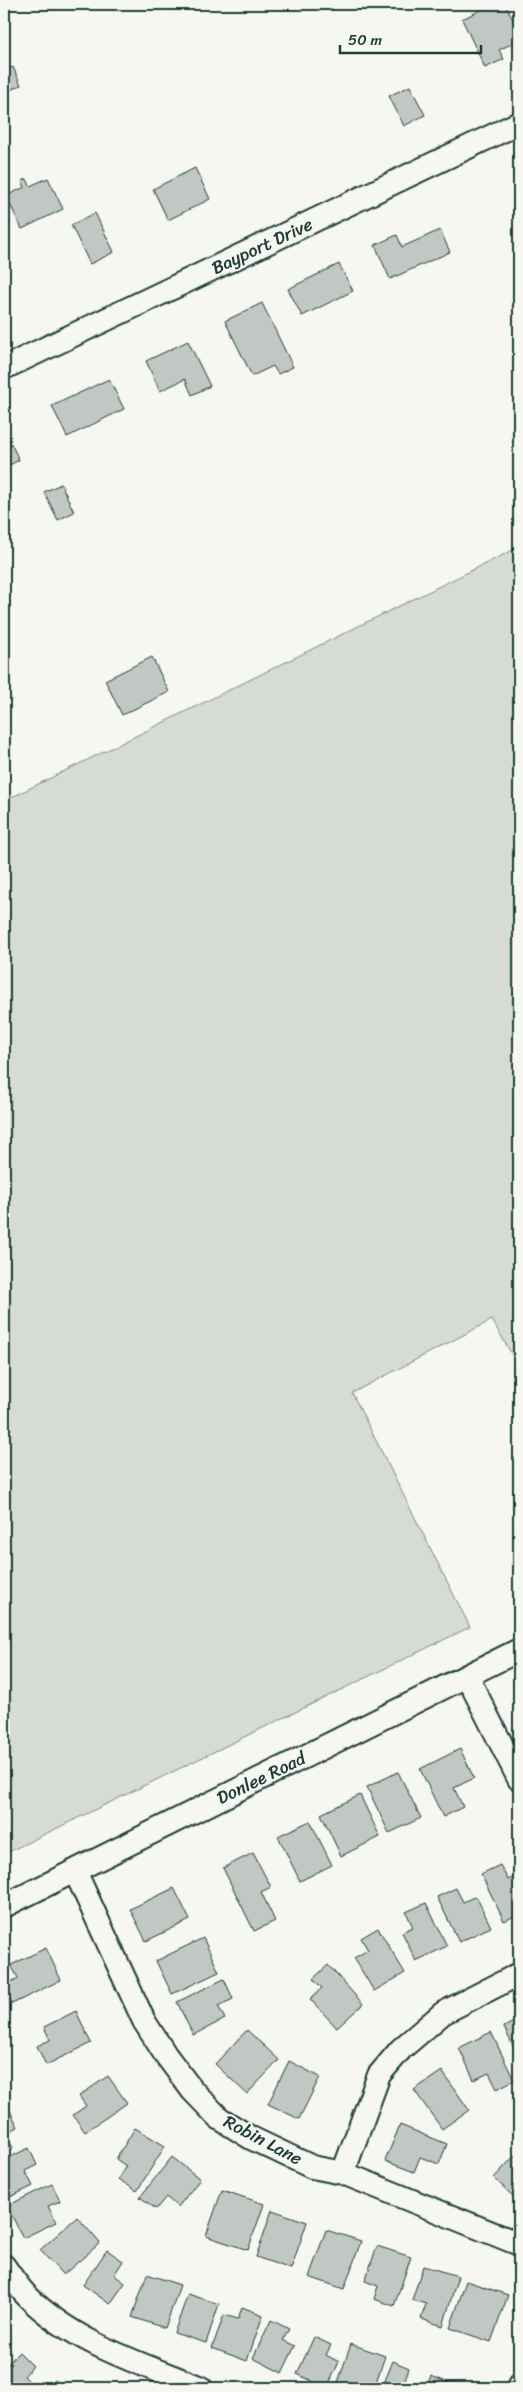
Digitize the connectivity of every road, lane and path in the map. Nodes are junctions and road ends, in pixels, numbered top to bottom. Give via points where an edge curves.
1 (519, 123) edge
2 (4, 368) edge
3 (519, 1650) edge
4 (467, 1676) junction
5 (519, 1779) edge
6 (75, 1871) junction
7 (4, 1906) edge
8 (519, 1974) edge
9 (343, 2174) junction
10 (519, 2244) edge
11 (4, 2266) edge
12 (201, 2388) edge

1 - 2 street, Bayport Drive
3 - 4 street, Donlee Road
4 - 5 street
4 - 6 street, Donlee Road
6 - 7 street, Donlee Road
6 - 9 street, Robin Lane via 144,2021 192,2090 219,2118 251,2138 312,2167
8 - 9 street via 443,2013 401,2049 379,2075
9 - 10 street, Robin Lane
11 - 12 street via 26,2296 63,2326 139,2365

